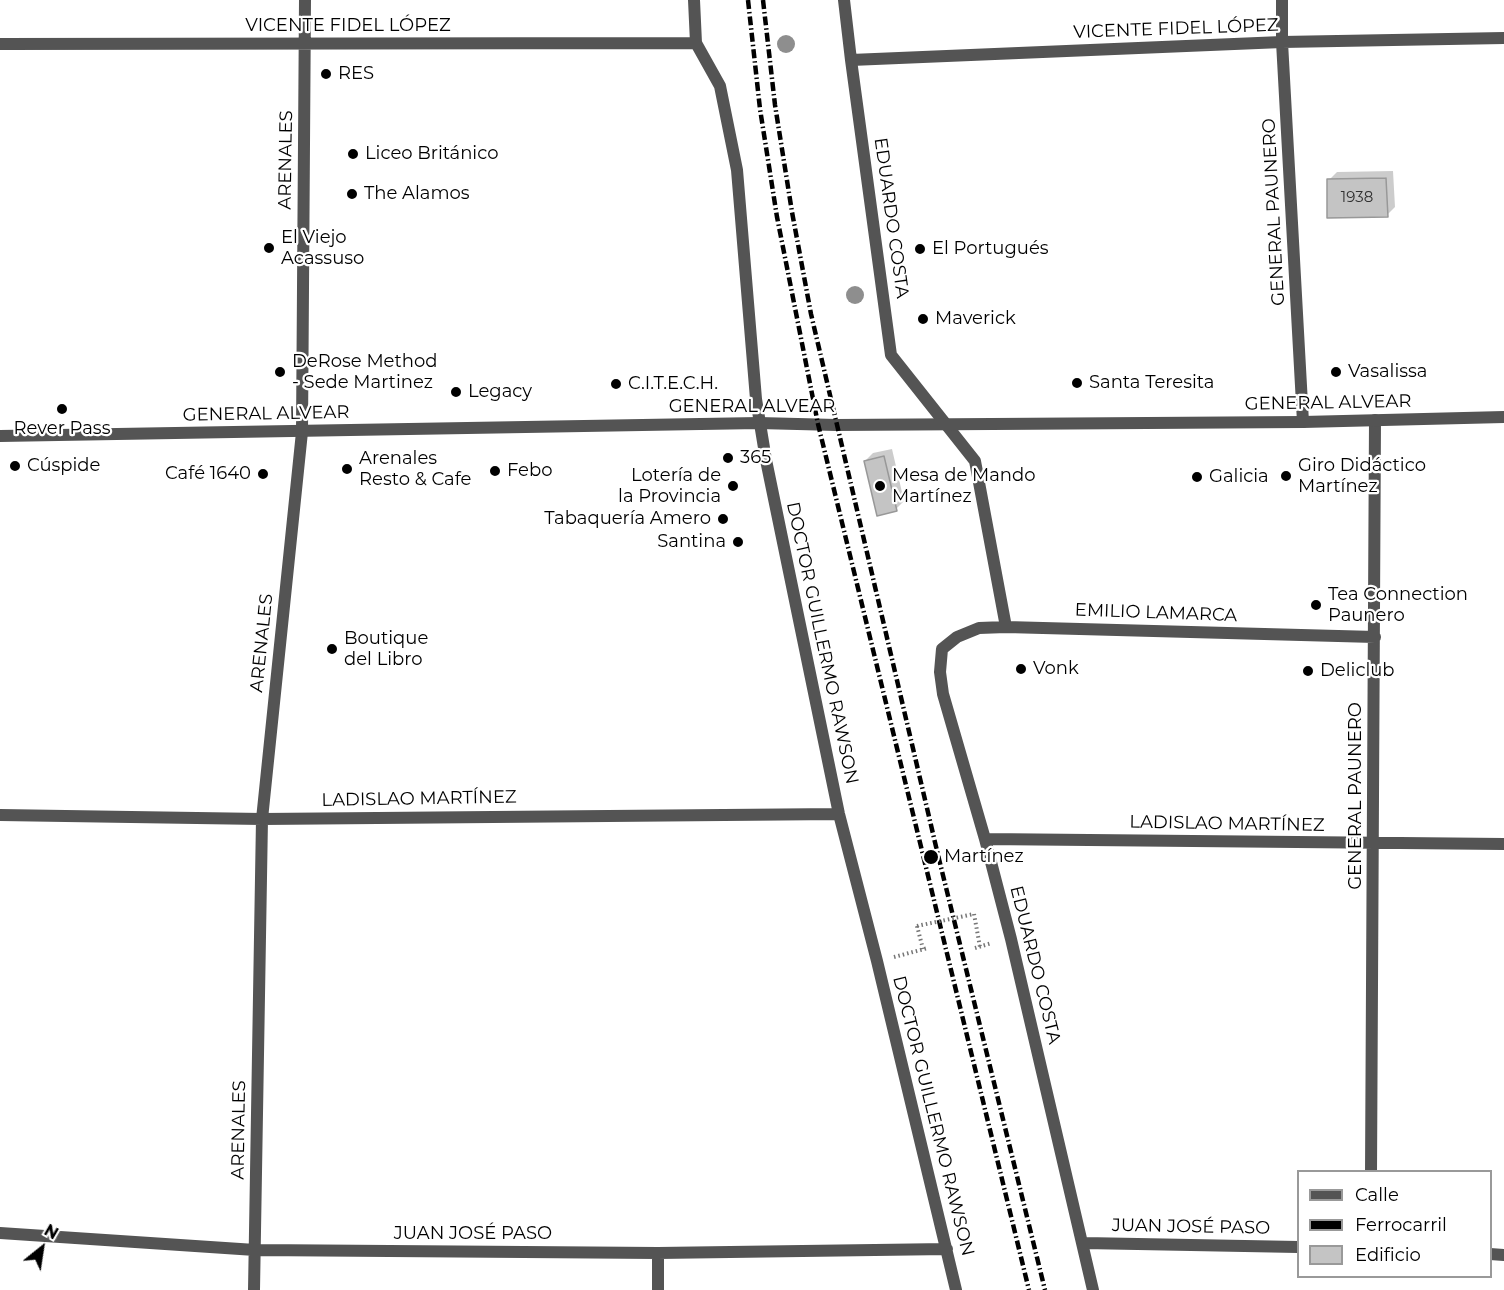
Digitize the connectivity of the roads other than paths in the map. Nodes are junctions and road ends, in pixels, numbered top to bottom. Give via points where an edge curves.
1 (305, 0) edge
2 (694, 0) edge
3 (844, 0) edge
4 (1282, 0) edge
5 (1504, 38) edge
6 (1282, 42) junction
7 (696, 43) junction
8 (0, 44) edge
9 (306, 44) junction
10 (850, 60) junction
11 (1504, 417) edge
12 (1375, 420) junction
13 (1303, 422) junction
14 (759, 423) junction
15 (946, 424) junction
16 (302, 432) junction
17 (0, 436) edge
18 (1006, 627) junction
19 (1375, 637) junction
20 (942, 649) joint
21 (839, 814) junction
22 (0, 815) edge
23 (262, 819) junction
24 (986, 839) junction
25 (1373, 843) junction
26 (1504, 844) edge
27 (1371, 1170) edge
28 (0, 1233) edge
29 (1084, 1243) junction
30 (1297, 1247) edge
31 (947, 1249) junction
32 (255, 1250) junction
33 (658, 1253) junction
34 (254, 1290) edge
35 (658, 1290) edge
36 (956, 1290) edge
37 (1093, 1290) edge

1 - 9 street, ARENALES
2 - 7 street, DOCTOR GUILLERMO RAWSON
3 - 10 street, EDUARDO COSTA
4 - 6 street, GENERAL PAUNERO
5 - 6 street, VICENTE FIDEL LÓPEZ
6 - 10 street, VICENTE FIDEL LÓPEZ
6 - 13 street, GENERAL PAUNERO
7 - 9 street, VICENTE FIDEL LÓPEZ
7 - 14 street, DOCTOR GUILLERMO RAWSON via 720,86 737,170
8 - 9 street, VICENTE FIDEL LÓPEZ
9 - 16 street, ARENALES
10 - 15 street, EDUARDO COSTA via 891,355
11 - 12 street, GENERAL ALVEAR
12 - 13 street, GENERAL ALVEAR
12 - 19 street, GENERAL PAUNERO
13 - 15 street, GENERAL ALVEAR
14 - 15 street, GENERAL ALVEAR
14 - 16 street, GENERAL ALVEAR
14 - 21 street, DOCTOR GUILLERMO RAWSON
15 - 18 street, EDUARDO COSTA via 975,461
16 - 17 street, GENERAL ALVEAR
16 - 23 street, ARENALES
18 - 19 street, EMILIO LAMARCA
18 - 20 street, EMILIO LAMARCA via 979,628 957,637
19 - 25 street, GENERAL PAUNERO
20 - 24 street, EDUARDO COSTA via 943,694
21 - 23 street, LADISLAO MARTÍNEZ
21 - 31 street, DOCTOR GUILLERMO RAWSON
22 - 23 street, LADISLAO MARTÍNEZ
23 - 32 street, ARENALES
24 - 25 street, LADISLAO MARTÍNEZ
24 - 29 street, EDUARDO COSTA
25 - 26 street, LADISLAO MARTÍNEZ
25 - 27 street, GENERAL PAUNERO
28 - 32 street, JUAN JOSÉ PASO
29 - 30 street, JUAN JOSÉ PASO
29 - 37 street, EDUARDO COSTA
31 - 33 street, JUAN JOSÉ PASO
31 - 36 street, DOCTOR GUILLERMO RAWSON
32 - 33 street, JUAN JOSÉ PASO
32 - 34 street, ARENALES
33 - 35 street

